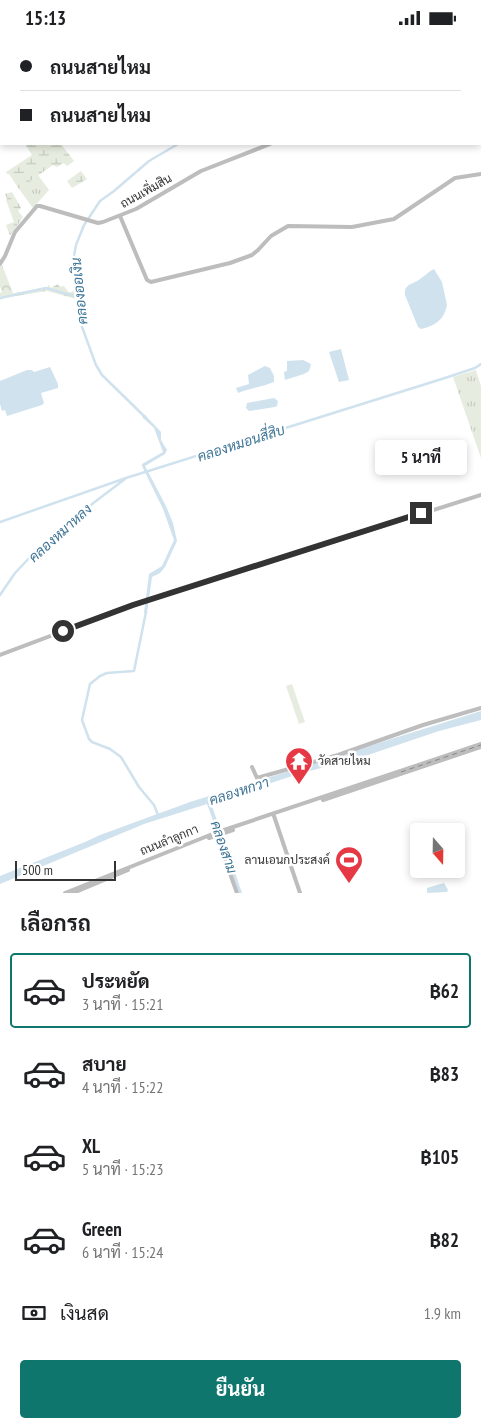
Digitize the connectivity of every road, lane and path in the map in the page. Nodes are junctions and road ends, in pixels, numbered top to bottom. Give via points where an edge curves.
1 (267, 145) edge
2 (481, 174) edge
3 (120, 216) junction
4 (0, 264) edge
5 (481, 495) edge
6 (0, 655) edge
7 (481, 708) edge
8 (481, 745) edge
9 (253, 766) dead end
10 (305, 804) junction
11 (274, 816) junction
12 (223, 832) junction
13 (215, 835) junction
14 (93, 883) junction
15 (65, 893) edge
16 (73, 893) edge
17 (237, 893) edge
18 (300, 893) edge

1 - 3 street, ถนนเพิ่มสิน via 201,171
2 - 3 street via 456,178 392,220 352,227 288,226 271,236 252,255 151,282 147,280
3 - 4 street, ถนนเพิ่มสิน via 98,223 37,206 15,232
5 - 6 street via 150,599
7 - 9 street via 257,778
8 - 10 street, ถนนลำลูกกา
10 - 11 street, ถนนลำลูกกา
10 - 12 street, ถนนลำลูกกา
11 - 12 street, ถนนลำลูกกา
11 - 18 street
12 - 13 street, ถนนลำลูกกา
13 - 14 street, ถนนลำลูกกา
13 - 17 street
14 - 15 street, ถนนลำลูกกา
14 - 16 street, ถนนลำลูกกา

